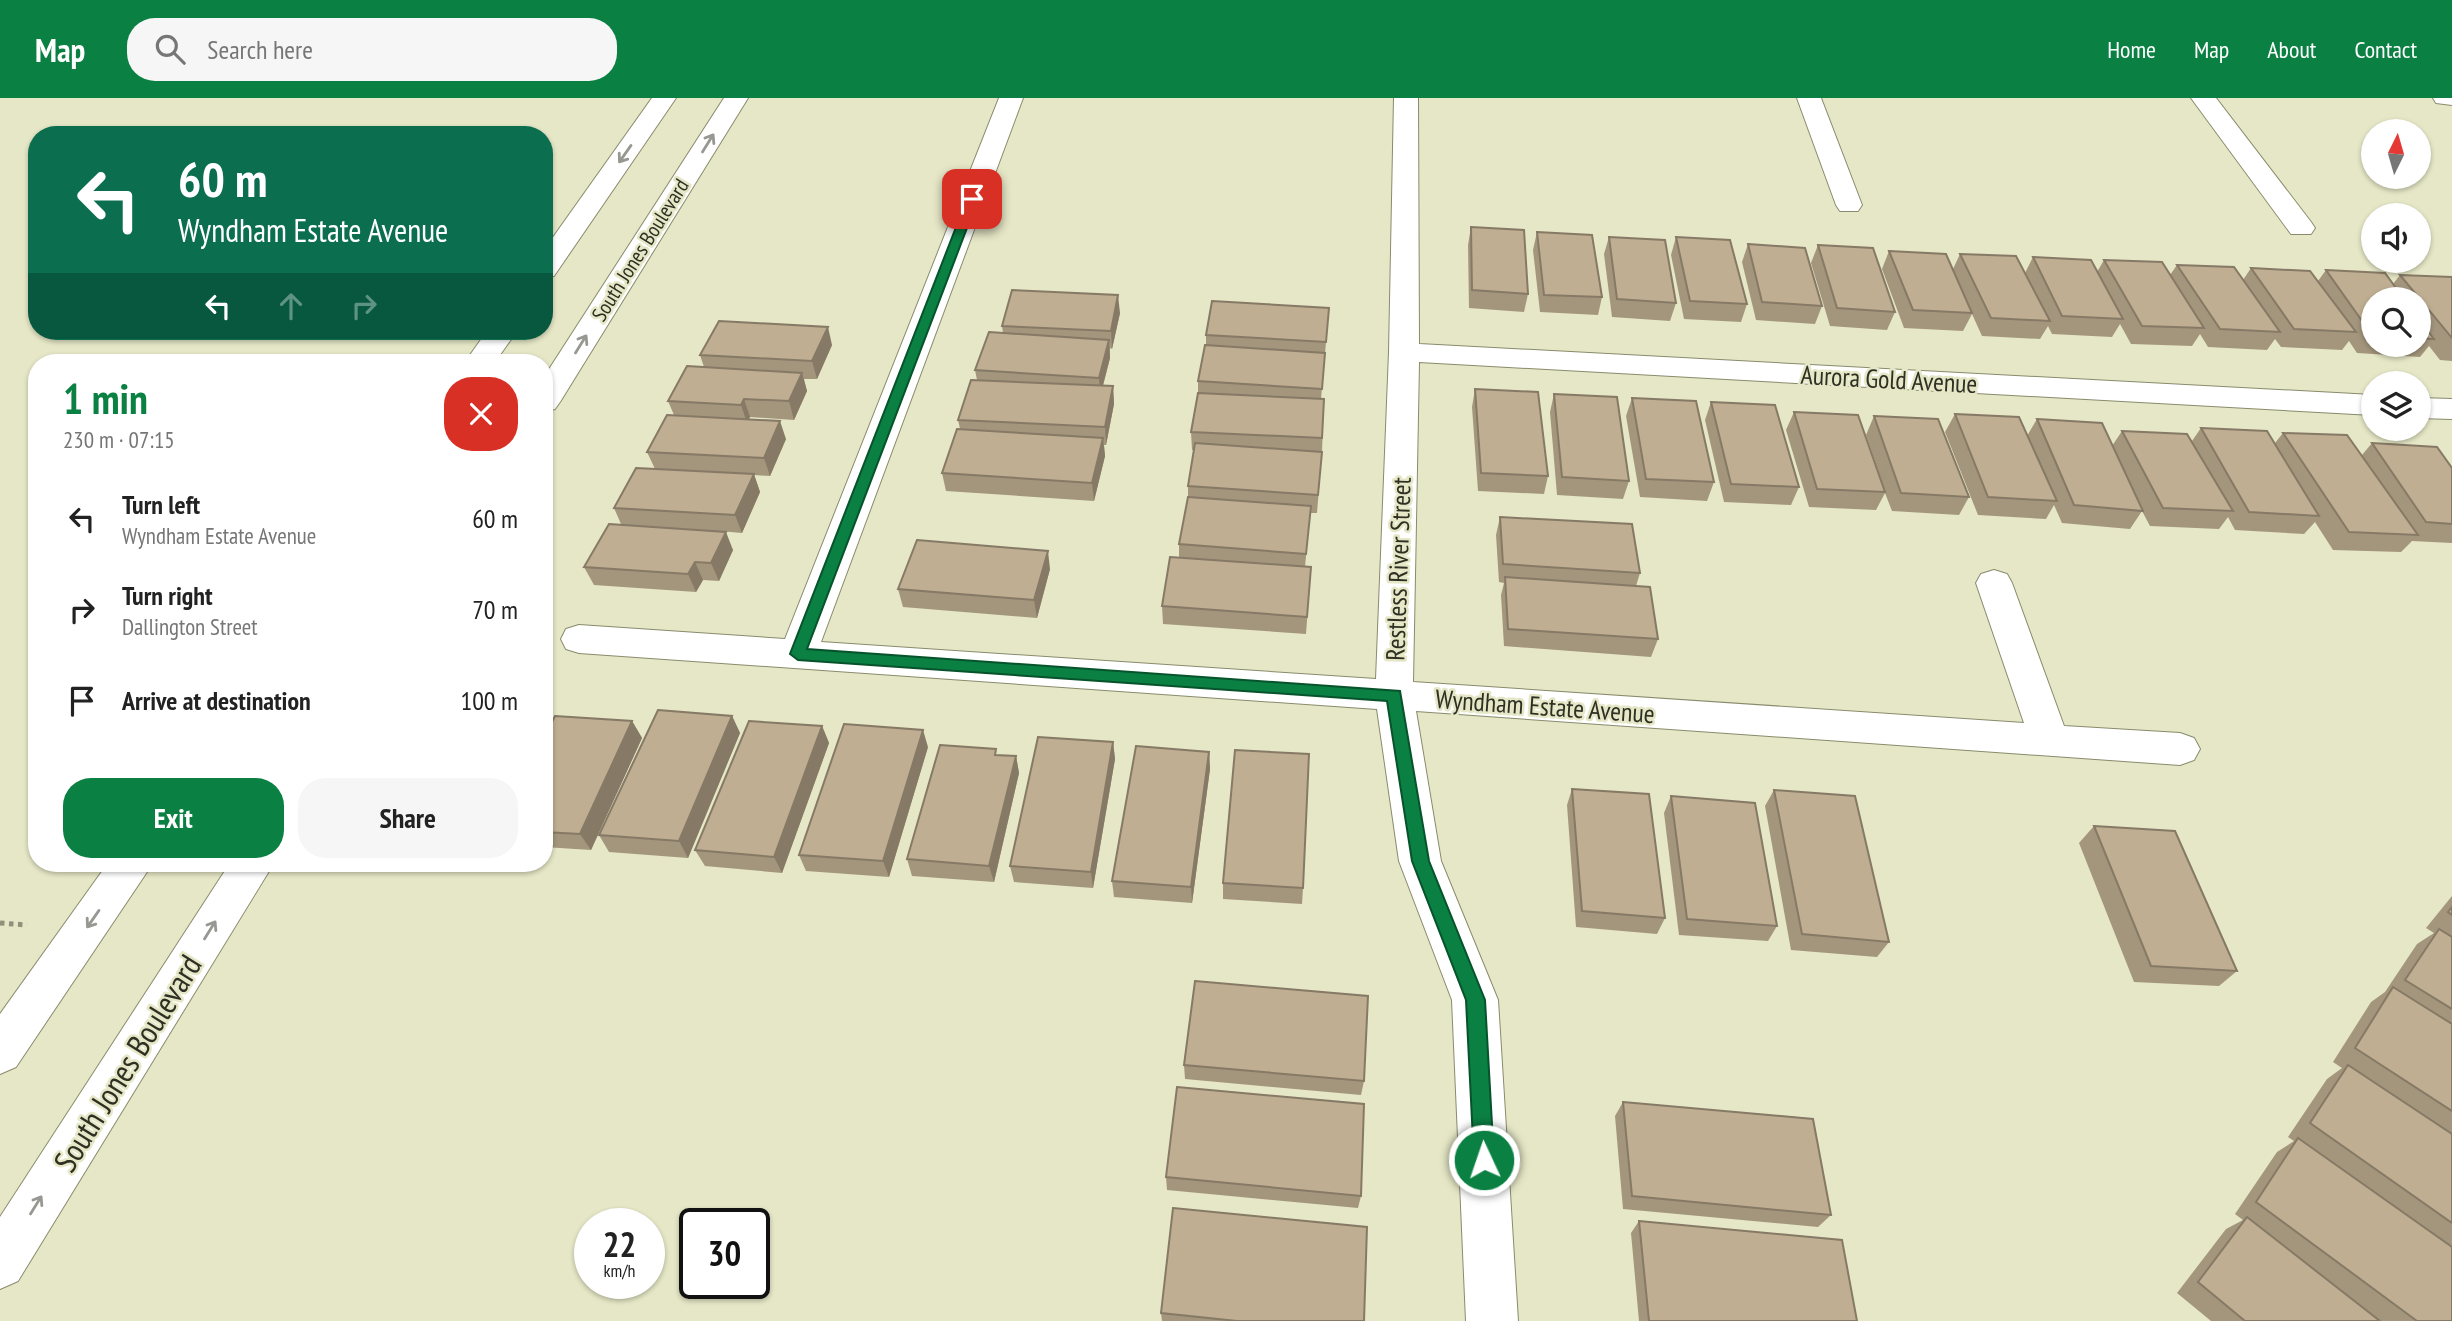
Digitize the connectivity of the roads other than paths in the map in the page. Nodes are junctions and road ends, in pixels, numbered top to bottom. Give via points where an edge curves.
1 (664, 98) edge
2 (736, 98) edge
3 (1011, 98) edge
4 (1406, 98) edge
5 (1809, 98) edge
6 (2203, 98) edge
7 (2445, 98) edge
8 (2452, 98) edge
9 (1849, 205) dead end
10 (2301, 228) dead end
11 (553, 257) edge
12 (1404, 352) junction
13 (553, 388) edge
14 (2361, 404) edge
15 (2431, 409) edge
16 (2452, 410) edge
17 (1994, 583) dead end
18 (579, 639) dead end
19 (798, 654) junction
20 (1394, 696) junction
21 (2050, 740) junction
22 (2180, 749) dead end
23 (126, 872) edge
24 (247, 872) edge
25 (0, 1052) edge
26 (0, 1263) edge
27 (1492, 1321) edge

1 -> 11 street
13 -> 2 street, South Jones Boulevard
3 - 19 street
4 - 12 street, Restless River Street
5 - 9 street
6 - 10 street
7 - 8 street
12 - 14 street, Aurora Gold Avenue
12 - 20 street, Restless River Street
15 - 16 street
17 - 21 street
18 - 19 street, Wyndham Estate Avenue
19 - 20 street, Wyndham Estate Avenue
20 - 21 street, Wyndham Estate Avenue
20 - 27 street, Restless River Street via 1420,861 1475,1000
21 - 22 street, Wyndham Estate Avenue
23 -> 25 street
26 -> 24 street, South Jones Boulevard

